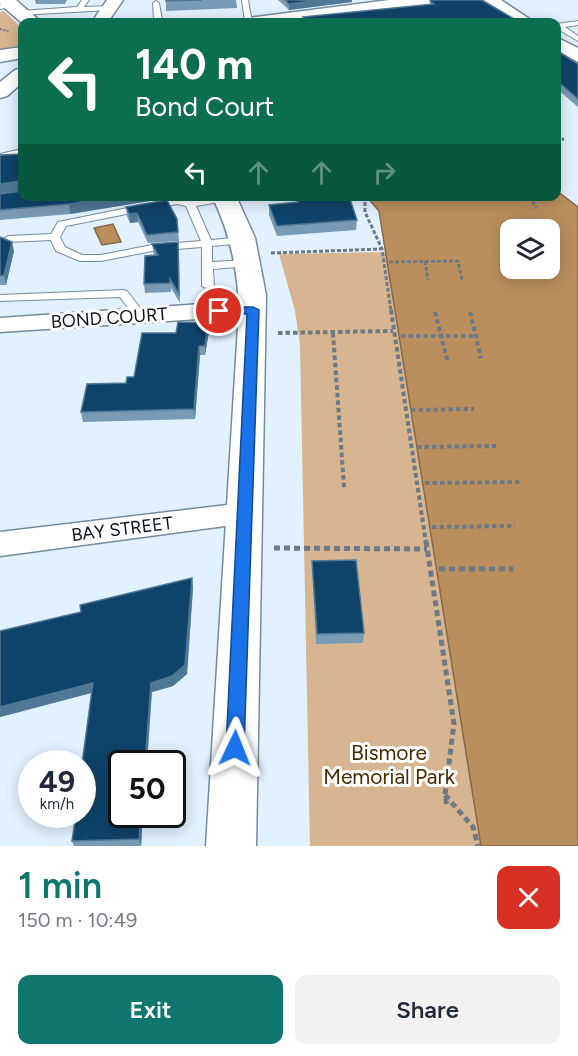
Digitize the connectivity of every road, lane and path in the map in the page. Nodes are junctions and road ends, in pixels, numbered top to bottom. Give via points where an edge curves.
1 (86, 0) edge
2 (245, 0) edge
3 (428, 0) edge
4 (489, 0) edge
5 (156, 3) dead end
6 (40, 4) dead end
7 (80, 9) junction
8 (18, 10) edge
9 (108, 10) edge
10 (158, 18) edge
11 (257, 18) edge
12 (291, 18) edge
13 (518, 18) edge
14 (578, 23) edge
15 (561, 26) edge
16 (561, 28) edge
17 (578, 39) edge
18 (561, 45) edge
19 (18, 54) edge
20 (0, 56) edge
21 (578, 56) edge
22 (18, 81) edge
23 (4, 104) edge
24 (561, 140) edge
25 (564, 140) dead end
26 (18, 153) edge
27 (0, 157) edge
28 (205, 201) edge
29 (226, 201) edge
30 (366, 201) edge
31 (532, 201) edge
32 (190, 204) junction
33 (536, 208) dead end
34 (55, 237) junction
35 (8, 239) edge
36 (207, 243) junction
37 (382, 249) junction
38 (247, 252) junction
39 (425, 261) junction
40 (389, 262) dead end
41 (207, 266) junction
42 (428, 280) dead end
43 (462, 280) dead end
44 (208, 286) dead end
45 (0, 298) edge
46 (435, 312) dead end
47 (470, 312) dead end
48 (140, 316) junction
49 (253, 320) junction
50 (0, 325) edge
51 (393, 331) junction
52 (333, 333) junction
53 (441, 335) junction
54 (401, 336) dead end
55 (475, 336) junction
56 (481, 358) dead end
57 (448, 363) dead end
58 (474, 409) dead end
59 (411, 411) dead end
60 (496, 446) dead end
61 (417, 447) dead end
62 (520, 482) dead end
63 (425, 483) dead end
64 (344, 487) dead end
65 (515, 526) dead end
66 (432, 527) dead end
67 (244, 530) junction
68 (0, 544) edge
69 (427, 549) junction
70 (513, 568) dead end
71 (439, 569) dead end
72 (445, 795) junction
73 (447, 807) dead end
74 (231, 846) edge
75 (478, 846) edge

1 - 7 lane
2 - 11 lane
3 - 12 main road
4 - 13 main road
5 - 10 lane
6 - 8 lane
7 - 8 lane
7 - 9 lane
14 - 15 lane
16 - 17 lane
18 - 21 main road
19 - 20 main road
22 - 23 main road
24 - 25 path
26 - 27 lane
28 - 32 lane
29 - 38 main road
30 - 37 path via 365,212
31 - 33 path
32 - 34 lane via 177,201 62,224
32 - 36 lane
34 - 35 lane
34 - 36 lane via 60,249 80,258
36 - 38 lane
36 - 41 lane
37 - 38 path
37 - 51 path
38 - 41 lane
38 - 49 main road
39 - 40 path
39 - 42 path
39 - 43 path via 458,261
41 - 44 lane
45 - 48 lane via 123,293
46 - 53 path
47 - 55 path
48 - 49 street, BOND COURT
48 - 50 street, BOND COURT
49 - 52 path via 287,335
49 - 67 main road
51 - 52 path
51 - 69 path
52 - 64 path
53 - 54 path
53 - 55 path
53 - 57 path
55 - 56 path
58 - 59 path
60 - 61 path
62 - 63 path
65 - 66 path
67 - 68 street, BAY STREET
67 - 69 path
67 - 74 main road
69 - 72 path via 454,724
70 - 71 path
72 - 73 path
72 - 75 path via 473,826

